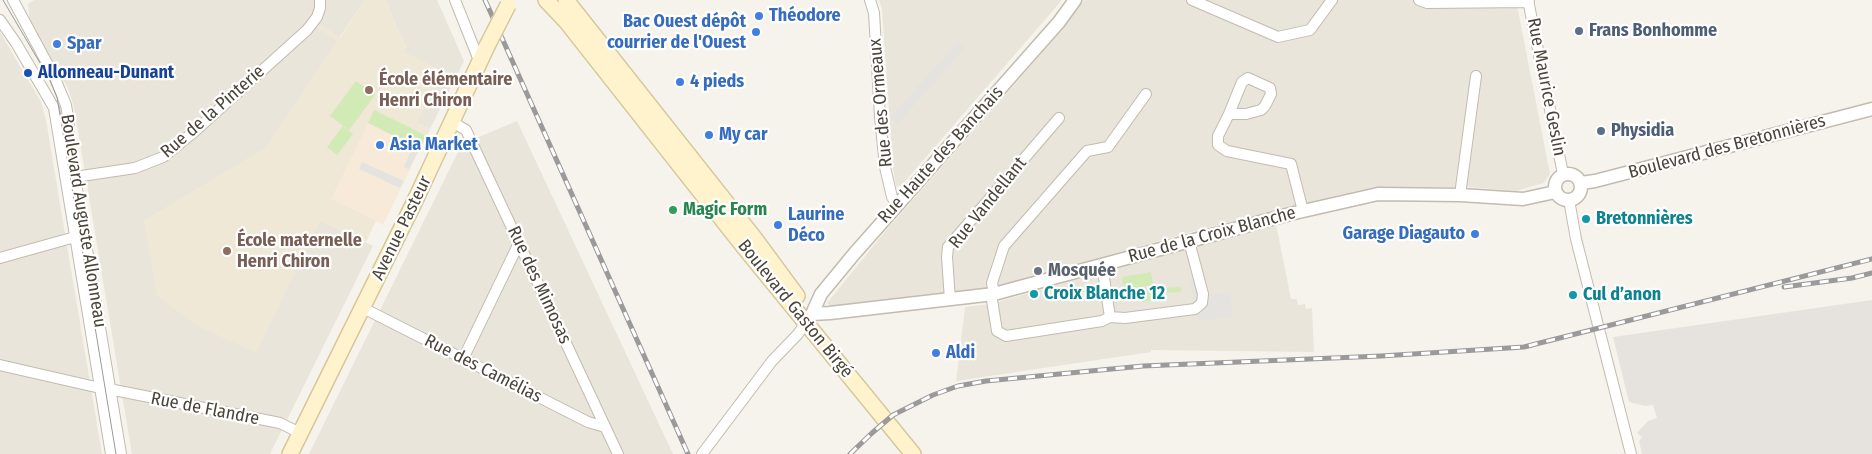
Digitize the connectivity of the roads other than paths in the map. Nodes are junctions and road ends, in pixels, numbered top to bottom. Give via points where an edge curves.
1 (13, 0) edge
2 (320, 0) edge
3 (455, 0) edge
4 (546, 0) edge
5 (566, 0) edge
6 (870, 0) edge
7 (1075, 0) edge
8 (1192, 0) edge
9 (1332, 0) edge
10 (1419, 0) edge
11 (1529, 1) edge
12 (509, 3) edge
13 (0, 20) edge
14 (480, 63) junction
15 (1476, 76) dead end
16 (1146, 94) dead end
17 (1872, 109) edge
18 (1229, 114) dead end
19 (1059, 118) dead end
20 (452, 122) junction
21 (1563, 174) junction
22 (75, 177) junction
23 (1581, 183) junction
24 (1555, 192) junction
25 (1460, 195) junction
26 (1569, 200) junction
27 (897, 204) junction
28 (1303, 211) junction
29 (75, 237) junction
30 (1190, 241) junction
31 (520, 243) junction
32 (0, 258) edge
33 (1102, 266) junction
34 (993, 294) junction
35 (950, 300) junction
36 (363, 308) junction
37 (1110, 317) junction
38 (809, 318) junction
39 (462, 359) junction
40 (0, 365) edge
41 (104, 388) junction
42 (605, 427) junction
43 (300, 433) junction
44 (111, 454) edge
45 (120, 454) edge
46 (290, 454) edge
47 (618, 454) edge
48 (702, 454) edge
49 (913, 454) edge
50 (926, 454) edge
51 (1631, 454) edge

1 - 22 street, Boulevard Auguste Allonneau via 66,105
2 - 22 street, Rue de la Pinterie via 317,18 307,30 163,157 136,168
3 - 14 street
4 - 38 main road, Boulevard Gaston Birgé via 744,247
5 - 38 main road, Boulevard Gaston Birgé
6 - 27 street, Rue des Ormeaux via 874,13 885,167 892,197
7 - 27 street, Rue Haute des Banchais
8 - 9 street via 1278,37 1310,30
10 - 11 street via 1427,3
11 - 21 street, Rue Maurice Geslin
12 - 14 main road, Avenue Pasteur, bridge
13 - 29 street, Boulevard Auguste Allonneau via 54,108
14 - 20 main road, Avenue Pasteur
15 - 25 street
16 - 34 street via 1108,147 1087,151 1004,246 992,283
17 - 23 street, Boulevard des Bretonnières
18 - 28 street via 1218,136 1218,145 1227,151 1290,164
19 - 35 street, Rue Vandellant via 948,247
20 - 31 street, Rue des Mimosas via 466,130
20 - 36 main road, Avenue Pasteur
21 - 23 street via 1573,174
21 - 24 street via 1554,184
22 - 41 street, Boulevard Auguste Allonneau
23 - 26 street via 1580,193
24 - 25 street, Rue de la Croix Blanche via 1523,199
24 - 26 street via 1562,199
25 - 28 street, Rue de la Croix Blanche via 1378,194
26 - 51 street
27 - 38 street, Rue Haute des Banchais via 821,294
28 - 30 street, Rue de la Croix Blanche
29 - 32 street
29 - 41 street
30 - 33 street, Rue de la Croix Blanche
30 - 37 street via 1204,294 1200,306 1125,318
31 - 39 street
31 - 42 street, Rue des Mimosas
33 - 34 street, Rue de la Croix Blanche
33 - 37 street
34 - 35 street, Rue de la Croix Blanche
34 - 37 street via 996,328 1002,336 1037,333
35 - 38 street, Rue de la Croix Blanche
36 - 39 street, Rue des Camélias
36 - 43 main road, Avenue Pasteur
38 - 48 street
38 - 49 main road, Boulevard Gaston Birgé
38 - 50 main road, Boulevard Gaston Birgé
39 - 42 street, Rue des Camélias via 588,422
40 - 41 street, Rue de Flandre
41 - 43 street, Rue de Flandre via 280,423
41 - 44 street
41 - 45 street, Boulevard Auguste Allonneau
42 - 47 street, Rue des Mimosas
43 - 46 main road, Avenue Pasteur

